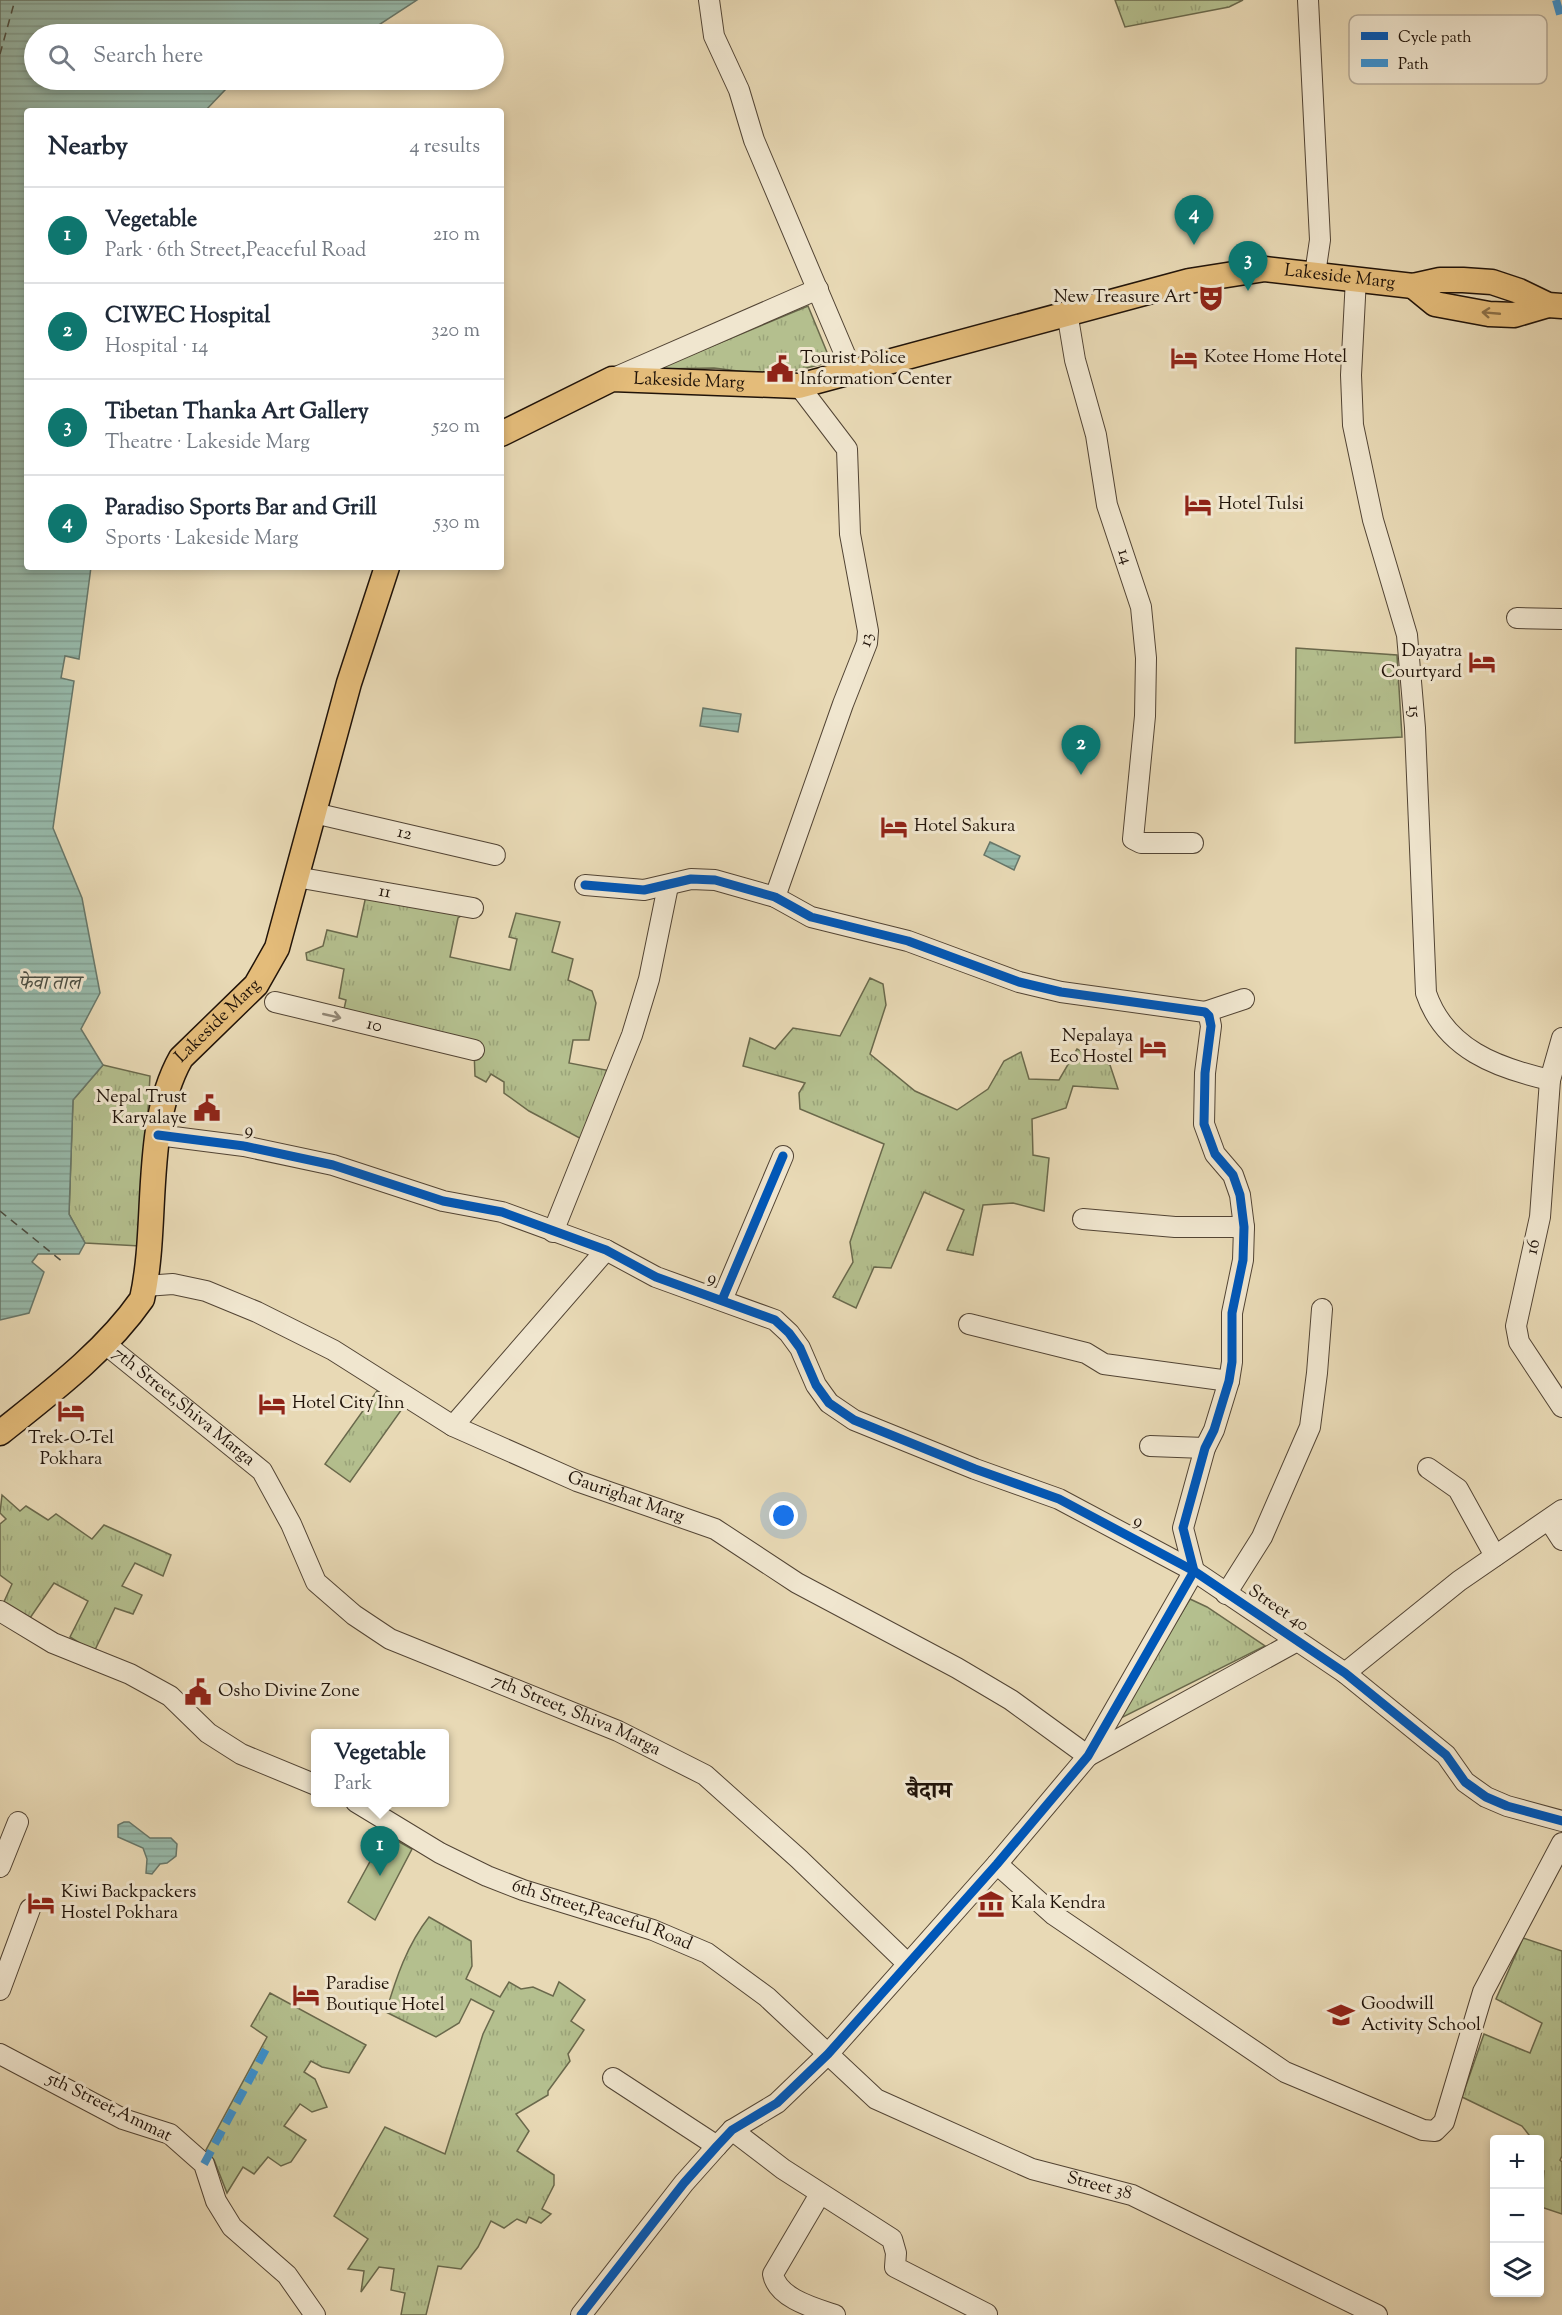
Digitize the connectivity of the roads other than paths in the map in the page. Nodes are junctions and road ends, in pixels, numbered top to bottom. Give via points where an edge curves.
1 (709, 0) edge
2 (1308, 0) edge
3 (1315, 274) junction
4 (1356, 278) junction
5 (818, 289) junction
6 (1555, 305) edge
7 (1067, 312) junction
8 (852, 371) junction
9 (612, 379) junction
10 (799, 386) junction
11 (504, 433) edge
12 (386, 570) edge
13 (1517, 618) dead end
14 (1562, 619) edge
15 (315, 813) junction
16 (1193, 843) dead end
17 (495, 855) dead end
18 (296, 877) junction
19 (585, 885) dead end
20 (668, 886) junction
21 (775, 897) junction
22 (472, 908) dead end
23 (1244, 999) dead end
24 (275, 1002) dead end
25 (1206, 1012) junction
26 (1560, 1049) edge
27 (474, 1050) dead end
28 (1550, 1080) junction
29 (158, 1135) junction
30 (783, 1156) dead end
31 (1083, 1219) dead end
32 (1244, 1227) junction
33 (553, 1232) junction
34 (606, 1250) junction
35 (145, 1286) junction
36 (722, 1300) junction
37 (1322, 1309) dead end
38 (969, 1324) dead end
39 (104, 1343) junction
40 (1229, 1381) junction
41 (1562, 1407) edge
42 (453, 1426) junction
43 (0, 1432) edge
44 (1150, 1446) dead end
45 (1205, 1448) junction
46 (1428, 1468) dead end
47 (262, 1471) joint
48 (1556, 1515) edge
49 (1562, 1540) edge
50 (1495, 1556) junction
51 (1194, 1571) junction
52 (1226, 1593) junction
53 (0, 1611) edge
54 (1297, 1641) junction
55 (1345, 1674) junction
56 (1088, 1756) junction
57 (311, 1783) edge
58 (363, 1807) edge
59 (1562, 1821) edge
60 (18, 1822) dead end
61 (1562, 1843) edge
62 (997, 1864) junction
63 (0, 1867) edge
64 (30, 1908) dead end
65 (908, 1964) junction
66 (0, 1990) edge
67 (0, 2054) edge
68 (828, 2054) junction
69 (613, 2078) dead end
70 (732, 2130) junction
71 (717, 2146) junction
72 (820, 2194) junction
73 (987, 2314) edge
74 (315, 2315) edge
75 (581, 2315) edge
76 (835, 2315) edge
77 (1377, 2315) edge

1 - 5 street via 714,36
2 - 3 street via 1320,240
3 - 4 main road, Lakeside Marg
3 - 7 main road, Lakeside Marg via 1265,269 1221,274
4 - 6 main road, Lakeside Marg via 1413,286 1440,280 1492,282
4 - 28 street, 15 / 15 via 1351,375 1353,425 1373,520 1407,635 1415,728 1426,993 1440,1020 1479,1057
5 - 8 street
5 - 9 street
7 - 8 main road, Lakeside Marg
7 - 16 street, 14 / 14 via 1075,360 1096,435 1107,505 1141,607 1146,658 1145,716 1133,838 1136,842
8 - 10 main road, Lakeside Marg
9 - 10 main road, Lakeside Marg
9 - 11 main road, Lakeside Marg
10 - 21 street, 13 / 13 via 847,449 850,534 868,631 867,643
12 - 15 main road, Lakeside Marg via 349,683
13 - 14 street
15 - 17 street, 12 / 12
15 - 18 main road, Lakeside Marg
18 - 22 street, 11 / 11
18 - 29 main road, Lakeside Marg via 277,948 267,969 256,985 181,1058
19 - 20 street via 644,890
20 - 21 street via 708,879
20 - 33 street via 649,979 632,1035
21 - 25 street via 811,917 908,941 1019,982 1061,992
23 - 25 street
24 -> 27 street, 10 / 10
25 - 32 street via 1211,1026 1204,1124 1215,1154 1233,1175
26 - 28 street, 16 / 16
28 - 41 street, 16 / 16 via 1540,1217 1516,1326 1520,1342
29 - 33 street, 9 / 9 via 244,1146 333,1164 443,1201 502,1212
29 - 35 main road, Lakeside Marg
30 - 36 street
31 - 32 street via 1175,1227
32 - 40 street via 1243,1260 1233,1305
33 - 34 street, 9 / 9
34 - 36 street, 9 / 9 via 656,1277
34 - 42 street
35 - 39 main road, Lakeside Marg via 132,1314
35 - 42 street, Gaurighat Marg via 173,1284 206,1291 257,1312 333,1350
36 - 51 street, 9 / 9 via 775,1320 800,1348 816,1385 829,1403 854,1420 1059,1499
37 - 52 street via 1310,1427 1262,1538
38 - 40 street via 1086,1353 1104,1364
39 - 43 main road, Lakeside Marg
39 - 47 street, 7th Street,Shiva Marga
40 - 45 street
42 - 56 street, Gaurighat Marg via 577,1481 716,1529 797,1583 1011,1700
44 - 45 street
45 - 51 street via 1182,1528
46 - 50 street via 1458,1489
47 - 65 street, 7th Street, Shiva Marga via 316,1582 354,1615 390,1639 618,1731 705,1775 799,1858
48 - 49 street
48 - 50 street
50 - 55 street
51 - 52 street, Street 40
51 - 56 street
52 - 54 street, Street 40
53 - 57 street via 52,1643 130,1674 170,1696 208,1733 241,1754
54 - 55 street, Street 40
54 - 56 street
55 - 59 street, Street 40 via 1446,1755 1465,1782 1486,1797
56 - 62 street
58 - 68 street, 6th Street,Peaceful Road via 487,1876 653,1930 707,1953 767,1997
60 - 63 street
61 - 62 street via 1483,1992 1444,2122 1435,2131 1417,2128 1285,2072 1054,1915
62 - 65 street
64 - 66 street
65 - 68 street
67 - 74 street, 5th Street,Ammat via 123,2119 170,2134 204,2164 216,2201 232,2227 287,2275
68 - 70 street via 777,2103
68 - 77 street, Street 38 via 876,2099 1032,2169 1132,2195
69 - 71 street
70 - 71 street
70 - 72 street
71 - 75 street via 684,2182
72 - 73 street via 891,2239 895,2267
72 - 76 street via 772,2274 774,2283 783,2291

